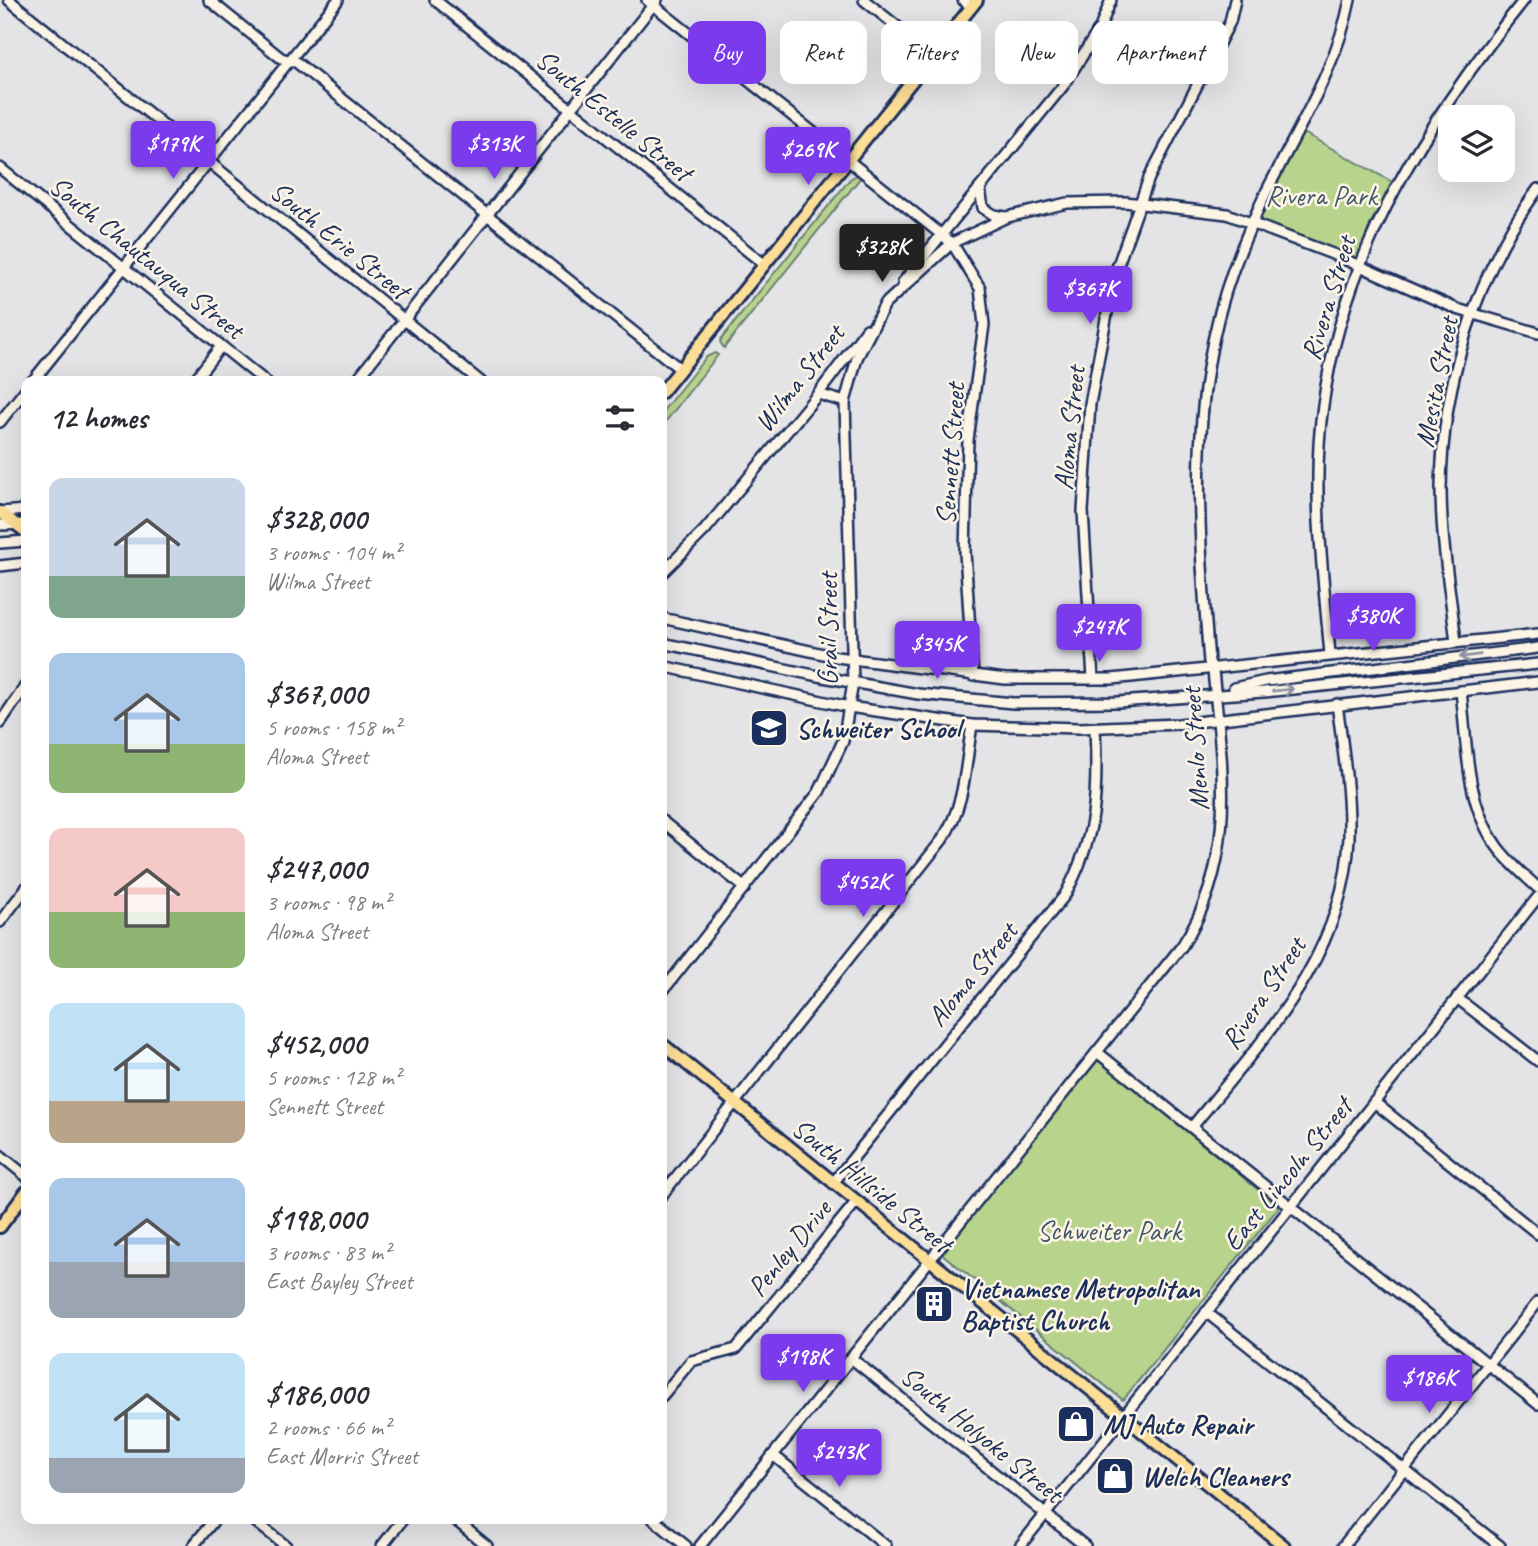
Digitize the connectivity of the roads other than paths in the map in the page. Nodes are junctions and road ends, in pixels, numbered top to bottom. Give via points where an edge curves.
1 (209, 0) edge
2 (338, 0) edge
3 (435, 0) edge
4 (864, 0) edge
5 (1111, 0) edge
6 (1235, 0) edge
7 (1350, 0) edge
8 (1524, 0) edge
9 (14, 2) edge
10 (652, 2) edge
11 (971, 2) edge
12 (890, 21) edge
13 (957, 21) edge
14 (289, 60) junction
15 (910, 84) edge
16 (570, 109) junction
17 (849, 160) junction
18 (208, 162) junction
19 (0, 168) edge
20 (981, 184) junction
21 (1538, 189) edge
22 (1140, 203) junction
23 (487, 214) junction
24 (1007, 217) junction
25 (1253, 223) junction
26 (941, 234) junction
27 (953, 243) junction
28 (765, 265) junction
29 (1359, 265) junction
30 (123, 267) junction
31 (885, 304) junction
32 (1471, 313) junction
33 (403, 319) junction
34 (1538, 333) edge
35 (221, 346) junction
36 (680, 369) junction
37 (37, 376) edge
38 (198, 376) edge
39 (258, 376) edge
40 (360, 376) edge
41 (474, 376) edge
42 (667, 386) edge
43 (818, 394) junction
44 (21, 395) edge
45 (845, 402) junction
46 (0, 422) edge
47 (21, 510) edge
48 (0, 512) edge
49 (21, 523) edge
50 (21, 524) edge
51 (0, 525) edge
52 (21, 541) edge
53 (0, 542) edge
54 (21, 564) edge
55 (0, 566) edge
56 (667, 568) edge
57 (667, 619) edge
58 (1538, 634) edge
59 (1456, 642) junction
60 (667, 644) edge
61 (1538, 648) edge
62 (1331, 654) junction
63 (852, 659) junction
64 (1538, 664) edge
65 (667, 667) edge
66 (1213, 670) junction
67 (973, 676) junction
68 (1093, 679) junction
69 (1538, 682) edge
70 (853, 683) junction
71 (1461, 691) junction
72 (21, 692) edge
73 (1215, 693) junction
74 (1337, 704) junction
75 (849, 707) junction
76 (1217, 719) junction
77 (0, 723) edge
78 (972, 725) junction
79 (1095, 728) junction
80 (667, 825) edge
81 (745, 888) junction
82 (1538, 888) edge
83 (21, 895) edge
84 (1538, 897) edge
85 (0, 922) edge
86 (667, 986) edge
87 (1457, 998) junction
88 (667, 1048) edge
89 (1097, 1052) junction
90 (1538, 1061) edge
91 (1374, 1102) junction
92 (735, 1104) junction
93 (1192, 1127) junction
94 (0, 1155) edge
95 (21, 1172) edge
96 (833, 1183) junction
97 (667, 1189) edge
98 (21, 1199) edge
99 (856, 1202) junction
100 (1291, 1207) junction
101 (0, 1227) edge
102 (1538, 1234) edge
103 (929, 1260) junction
104 (1538, 1302) edge
105 (1206, 1312) junction
106 (851, 1358) junction
107 (1488, 1364) junction
108 (667, 1390) edge
109 (1538, 1404) edge
110 (1123, 1416) junction
111 (773, 1455) junction
112 (1404, 1470) junction
113 (1045, 1514) junction
114 (211, 1524) edge
115 (258, 1524) edge
116 (399, 1524) edge
117 (460, 1524) edge
118 (659, 1524) edge
119 (193, 1546) edge
120 (286, 1546) edge
121 (382, 1546) edge
122 (487, 1546) edge
123 (686, 1546) edge
124 (701, 1546) edge
125 (886, 1546) edge
126 (1020, 1546) edge
127 (1085, 1546) edge
128 (1284, 1546) edge
129 (1343, 1546) edge
130 (1500, 1546) edge

1 - 14 street
2 - 14 street
3 - 16 street, South Estelle Street
4 - 12 street
5 - 20 street, Wilma Street via 1100,28 1063,86
6 - 22 street, Aloma Street via 1230,22
7 - 25 street, Menlo Street via 1332,66
8 - 29 street, Rivera Street via 1438,116 1388,201
9 - 18 street, South Erie Street
10 - 16 street
10 - 17 street
11 - 13 main road
14 - 18 street
14 - 23 street
15 - 17 main road
16 - 23 street
16 - 28 street, South Estelle Street
17 - 26 street
17 - 28 main road
18 - 30 street
18 - 33 street, South Erie Street
19 - 30 street, South Chautauqua Street
20 - 24 street via 983,208
20 - 26 street, Wilma Street
21 - 32 street, Mesita Street via 1516,219
22 - 24 street via 1067,203
22 - 25 street via 1227,214
22 - 68 street, Aloma Street via 1114,276 1090,404 1083,511
23 - 33 street
23 - 36 street
24 - 27 street
25 - 29 street
25 - 66 street, Menlo Street via 1233,271 1211,353 1199,437 1197,512
26 - 27 street
26 - 31 street, Wilma Street
27 - 31 street
27 - 67 street, Sennett Street via 980,288 984,325 968,440 965,552
28 - 36 main road
29 - 32 street
29 - 62 street, Rivera Street via 1337,328 1323,406 1318,527
30 - 35 street, South Chautauqua Street
30 - 37 street
31 - 43 street, Wilma Street
31 - 45 street, Grail Street via 857,358
32 - 34 street
32 - 59 street, Mesita Street via 1446,419 1441,488
33 - 40 street
33 - 41 street, South Erie Street
35 - 38 street
35 - 39 street, South Chautauqua Street
36 - 42 main road
43 - 45 street
43 - 56 street, Wilma Street via 705,530
44 - 46 street
45 - 63 street, Grail Street
47 - 48 street
48 - 49 main road
50 - 51 street
52 - 53 street
54 - 55 street
57 - 63 street
58 - 59 street
59 - 62 street
60 - 70 street
61 -> 73 street via 1266,681
62 - 66 street
63 - 67 street
63 - 70 street, Grail Street
73 -> 64 street
65 - 75 street
66 - 68 street
66 - 73 street, Menlo Street
67 - 68 street
69 - 71 street
70 - 73 street via 1013,702 1117,702
70 - 75 street, Grail Street
71 - 74 street
71 - 82 street via 1473,793 1481,817 1496,846
72 - 77 street
73 - 76 street, Menlo Street
74 - 76 street
74 - 93 street, Rivera Street via 1349,837 1332,928 1304,984
75 - 78 street
75 - 81 street, Grail Street via 843,741 819,792
76 - 79 street
76 - 89 street, Menlo Street via 1223,824 1207,895 1182,946
78 - 79 street
78 - 92 street via 963,792 953,823
79 - 96 street, Aloma Street via 1094,822 1065,895
80 - 81 street
81 - 86 street, Grail Street
83 - 85 street
84 - 87 street, East Lincoln Street
87 - 90 street
87 - 91 street, East Lincoln Street
88 - 92 main road, South Hillside Street
89 - 93 street
89 - 103 street, Menlo Street
91 - 100 street, East Lincoln Street
91 - 102 street
92 - 96 main road, South Hillside Street
92 - 97 street
93 - 100 street
94 - 95 street
96 - 99 main road, South Hillside Street
98 - 101 main road
99 - 103 main road, South Hillside Street
99 - 108 street, Penley Drive via 736,1349 691,1361
100 - 105 street, East Lincoln Street
100 - 107 street
103 - 106 street, Menlo Street
103 - 110 main road, South Hillside Street
104 - 107 street
105 - 110 street, East Lincoln Street
105 - 112 street
106 - 111 street, Menlo Street
106 - 113 street, South Holyoke Street
107 - 109 street
107 - 112 street
110 - 113 street, East Lincoln Street
110 - 128 main road, South Hillside Street
111 - 124 street, Menlo Street
111 - 125 street
112 - 129 street
112 - 130 street
113 - 126 street, East Lincoln Street
113 - 127 street, South Holyoke Street
114 - 119 street
115 - 120 street
116 - 121 street
117 - 122 street
118 - 123 street

